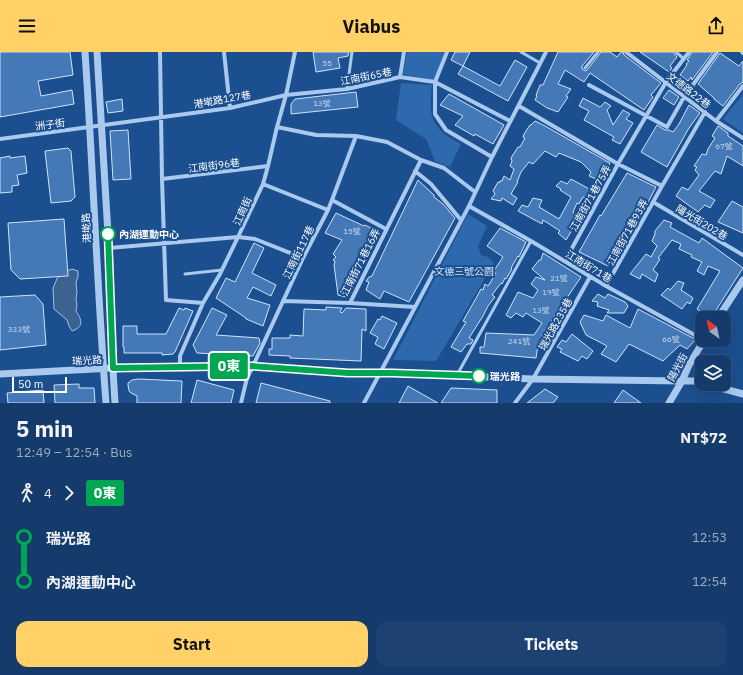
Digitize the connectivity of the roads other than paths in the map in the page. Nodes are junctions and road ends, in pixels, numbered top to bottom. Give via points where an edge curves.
1 (85, 52) edge
2 (97, 52) edge
3 (160, 52) edge
4 (224, 52) edge
5 (295, 52) edge
6 (352, 52) edge
7 (404, 52) edge
8 (447, 52) edge
9 (521, 52) edge
10 (546, 52) edge
11 (598, 52) edge
12 (626, 52) edge
13 (676, 52) edge
14 (689, 52) edge
15 (717, 52) edge
16 (684, 59) junction
17 (540, 63) junction
18 (585, 68) dead end
19 (400, 77) junction
20 (435, 82) junction
21 (666, 82) junction
22 (589, 85) dead end
23 (743, 86) edge
24 (347, 88) junction
25 (286, 94) junction
26 (684, 96) junction
27 (519, 106) junction
28 (230, 108) junction
29 (705, 112) junction
30 (646, 116) junction
31 (160, 117) junction
32 (511, 120) junction
33 (716, 120) junction
34 (102, 124) junction
35 (90, 126) junction
36 (278, 127) junction
37 (356, 136) junction
38 (743, 138) edge
39 (0, 139) edge
40 (492, 157) junction
41 (421, 160) junction
42 (618, 164) junction
43 (268, 166) junction
44 (415, 171) junction
45 (162, 179) junction
46 (263, 184) junction
47 (662, 186) junction
48 (475, 192) junction
49 (332, 200) junction
50 (653, 202) junction
51 (469, 206) junction
52 (328, 210) junction
53 (461, 220) junction
54 (386, 229) junction
55 (238, 237) junction
56 (531, 241) junction
57 (164, 244) junction
58 (108, 248) junction
59 (743, 255) edge
60 (303, 258) junction
61 (565, 261) junction
62 (222, 270) junction
63 (185, 274) dead end
64 (590, 277) junction
65 (742, 285) edge
66 (606, 286) junction
67 (283, 301) junction
68 (203, 303) junction
69 (350, 303) junction
70 (415, 307) junction
71 (723, 311) edge
72 (695, 336) edge
73 (699, 347) edge
74 (252, 366) junction
75 (180, 367) junction
76 (113, 368) junction
77 (104, 369) junction
78 (0, 374) edge
79 (380, 374) junction
80 (457, 375) junction
81 (533, 378) junction
82 (682, 380) junction
83 (695, 381) edge
84 (731, 390) edge
85 (742, 392) edge
86 (106, 403) edge
87 (115, 403) edge
88 (241, 403) edge
89 (364, 403) edge
90 (515, 403) edge
91 (668, 403) edge

1 - 35 street, 港墘路
2 - 34 street
3 - 31 street
4 - 28 street
5 - 25 street, 江南街
6 - 24 lane
7 - 19 street
8 - 20 street
9 - 17 lane
10 - 17 street
11 - 18 lane
12 - 21 street, 文德路22巷
13 - 16 lane
14 - 16 street, 江南街71巷75弄
15 - 26 street
16 - 21 street, 江南街71巷75弄
17 - 27 street
19 - 20 street, 江南街65巷
19 - 24 street, 江南街65巷
20 - 32 street, 江南街65巷
20 - 40 street via 435,114 446,130
21 - 26 street, 文德路22巷
21 - 30 street, 江南街71巷75弄
22 - 30 street
23 - 33 street
24 - 25 street, 江南街65巷
25 - 28 street, 港墘路127巷
25 - 36 street, 江南街
26 - 29 street, 文德路22巷
26 - 30 street via 667,127
27 - 32 street
27 - 42 street
28 - 31 street, 港墘路127巷
29 - 33 street, 文德路22巷
29 - 47 street, 江南街71巷93弄
30 - 42 street, 江南街71巷75弄
31 - 34 street, 港墘路127巷
31 - 45 street
32 - 40 street
33 - 38 street, 文德路22巷
34 - 35 street, 洲子街
34 - 58 street
35 - 39 street, 洲子街
35 - 77 street, 港墘路
36 - 37 street via 316,135
36 - 43 street, 江南街
37 - 41 street via 387,142
37 - 49 street, 江南街117巷
40 - 48 street
41 - 44 street, 江南街71巷16弄
41 - 48 street via 444,168
42 - 47 street
42 - 61 street, 江南街71巷75弄
43 - 45 street, 江南街96巷
43 - 46 street, 江南街
44 - 53 street via 431,184
44 - 54 street, 江南街71巷16弄
45 - 57 street
46 - 52 street
46 - 55 street, 江南街
47 - 50 street, 江南街71巷93弄
48 - 51 street
49 - 52 street, 江南街117巷
49 - 54 street
50 - 59 street, 陽光街202巷
50 - 66 street, 江南街71巷93弄
51 - 53 street
51 - 56 street, 江南街71巷
52 - 60 street, 江南街117巷
53 - 70 street
54 - 69 street, 江南街71巷16弄
55 - 57 street
55 - 60 street via 255,239
55 - 62 street, 江南街
56 - 61 street, 江南街71巷
56 - 80 lane
57 - 58 street
57 - 68 street via 166,300
58 - 76 street
60 - 67 street, 江南街117巷
61 - 64 street, 江南街71巷
62 - 63 lane
62 - 68 street, 江南街
64 - 66 street, 江南街71巷
64 - 81 street, 瑞光路235巷
65 - 71 street
66 - 72 street, 江南街71巷
67 - 69 street, 江南街71巷16弄
67 - 74 street, 江南街117巷
68 - 75 street, 江南街 via 180,356
69 - 70 street
70 - 79 street
73 - 82 street, 陽光街
74 - 75 street, 瑞光路
74 - 79 street, 瑞光路
74 - 88 street, 江南街117巷
75 - 76 street, 瑞光路
76 - 77 street, 瑞光路
76 - 87 street
77 - 78 street, 瑞光路
77 - 86 street, 港墘路
79 - 80 street, 瑞光路
79 - 89 street
80 - 81 street, 瑞光路
81 - 82 street, 瑞光路
81 - 90 street, 瑞光路235巷
82 - 83 street, 瑞光路
82 - 91 street, 陽光街
84 - 85 street

